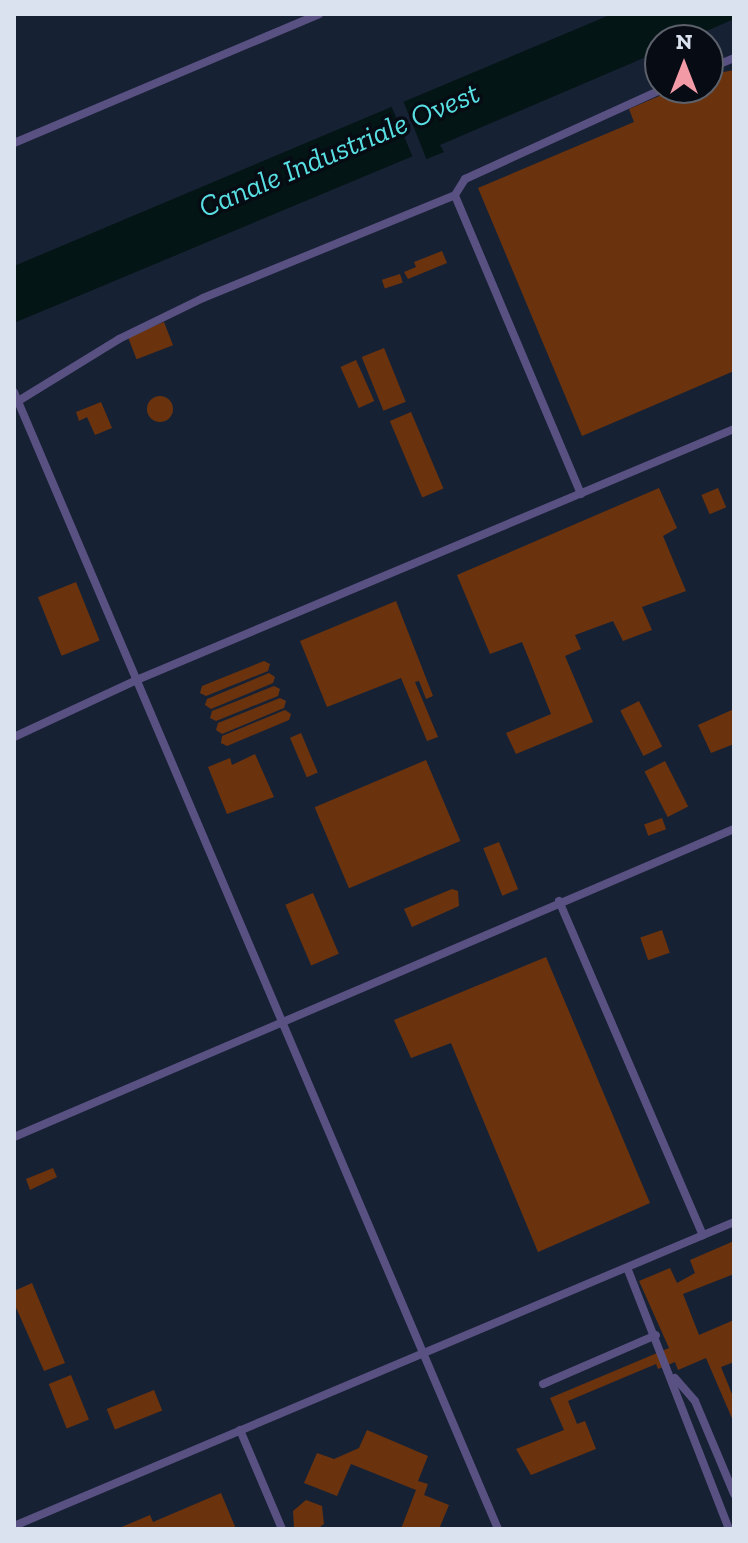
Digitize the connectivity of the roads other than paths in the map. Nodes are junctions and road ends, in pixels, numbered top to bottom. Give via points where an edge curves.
1 (319, 14) edge
2 (644, 98) edge
3 (14, 143) edge
4 (455, 195) junction
5 (14, 392) edge
6 (16, 402) edge
7 (734, 429) edge
8 (581, 494) junction
9 (139, 679) junction
10 (14, 737) edge
11 (734, 829) edge
12 (559, 901) junction
13 (282, 1024) junction
14 (14, 1137) edge
15 (734, 1222) edge
16 (703, 1235) junction
17 (628, 1270) junction
18 (656, 1335) junction
19 (424, 1353) junction
20 (674, 1378) junction
21 (543, 1384) dead end
22 (240, 1430) junction
23 (734, 1494) edge
24 (14, 1526) edge
25 (282, 1529) edge
26 (498, 1529) edge
27 (729, 1529) edge

1 - 3 lane
2 - 4 lane via 465,179
4 - 6 lane via 203,298 119,339
4 - 8 lane
5 - 6 lane
6 - 9 lane
7 - 8 lane
8 - 9 lane
9 - 10 lane
9 - 13 lane
11 - 12 lane
12 - 13 lane
12 - 16 lane
13 - 14 lane
13 - 19 lane
15 - 16 lane
16 - 17 lane
17 - 18 lane
17 - 19 lane
18 - 20 lane
18 - 21 lane
19 - 22 lane
19 - 26 lane
20 - 23 lane via 695,1401
20 - 27 lane via 676,1399
22 - 24 lane
22 - 25 lane

